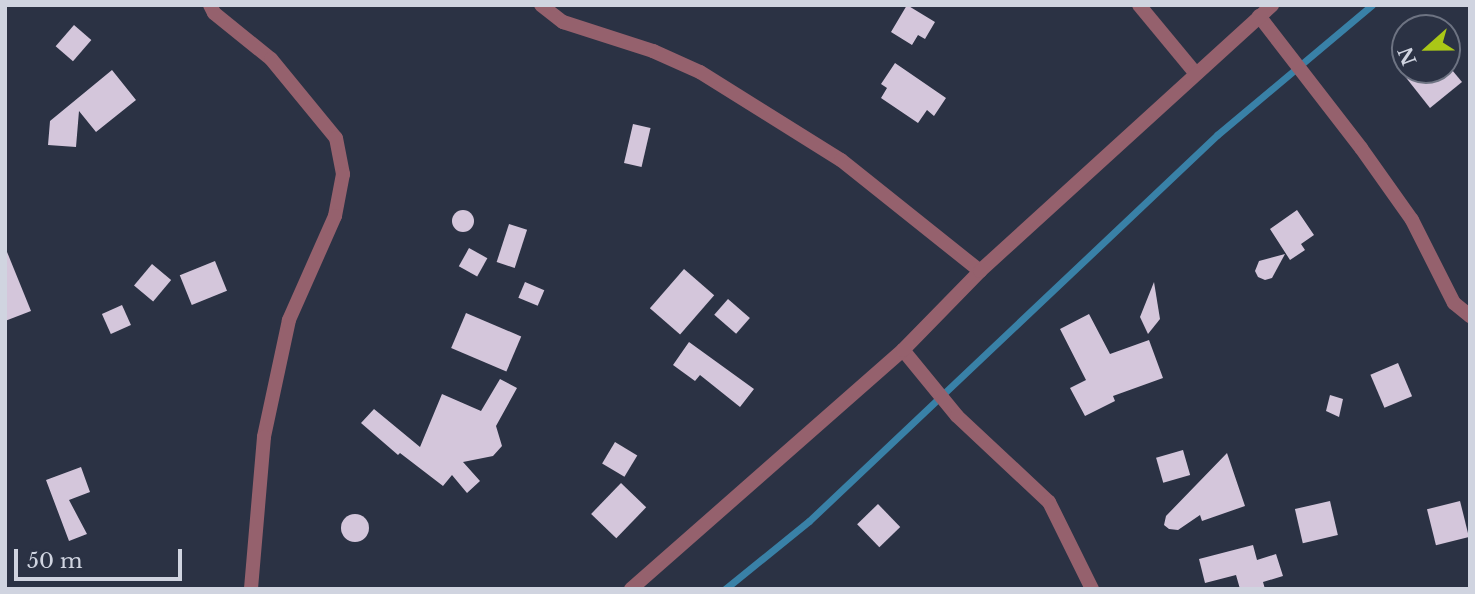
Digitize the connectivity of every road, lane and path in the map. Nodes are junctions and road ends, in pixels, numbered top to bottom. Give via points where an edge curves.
1 (210, 5) edge
2 (541, 5) edge
3 (1139, 5) edge
4 (1272, 5) edge
5 (1259, 16) junction
6 (1196, 74) junction
7 (980, 271) junction
8 (1470, 316) edge
9 (903, 350) junction
10 (251, 589) edge
11 (631, 589) edge
12 (1092, 589) edge

1 - 10 street via 271,58 336,138 343,174 335,216 289,320 264,437
2 - 7 street via 563,22 701,72 841,160
3 - 6 street
4 - 5 street
5 - 6 street
5 - 8 street via 1362,148 1412,220 1454,303
6 - 7 street
7 - 9 street
9 - 11 street
9 - 12 street via 957,416 1049,502

